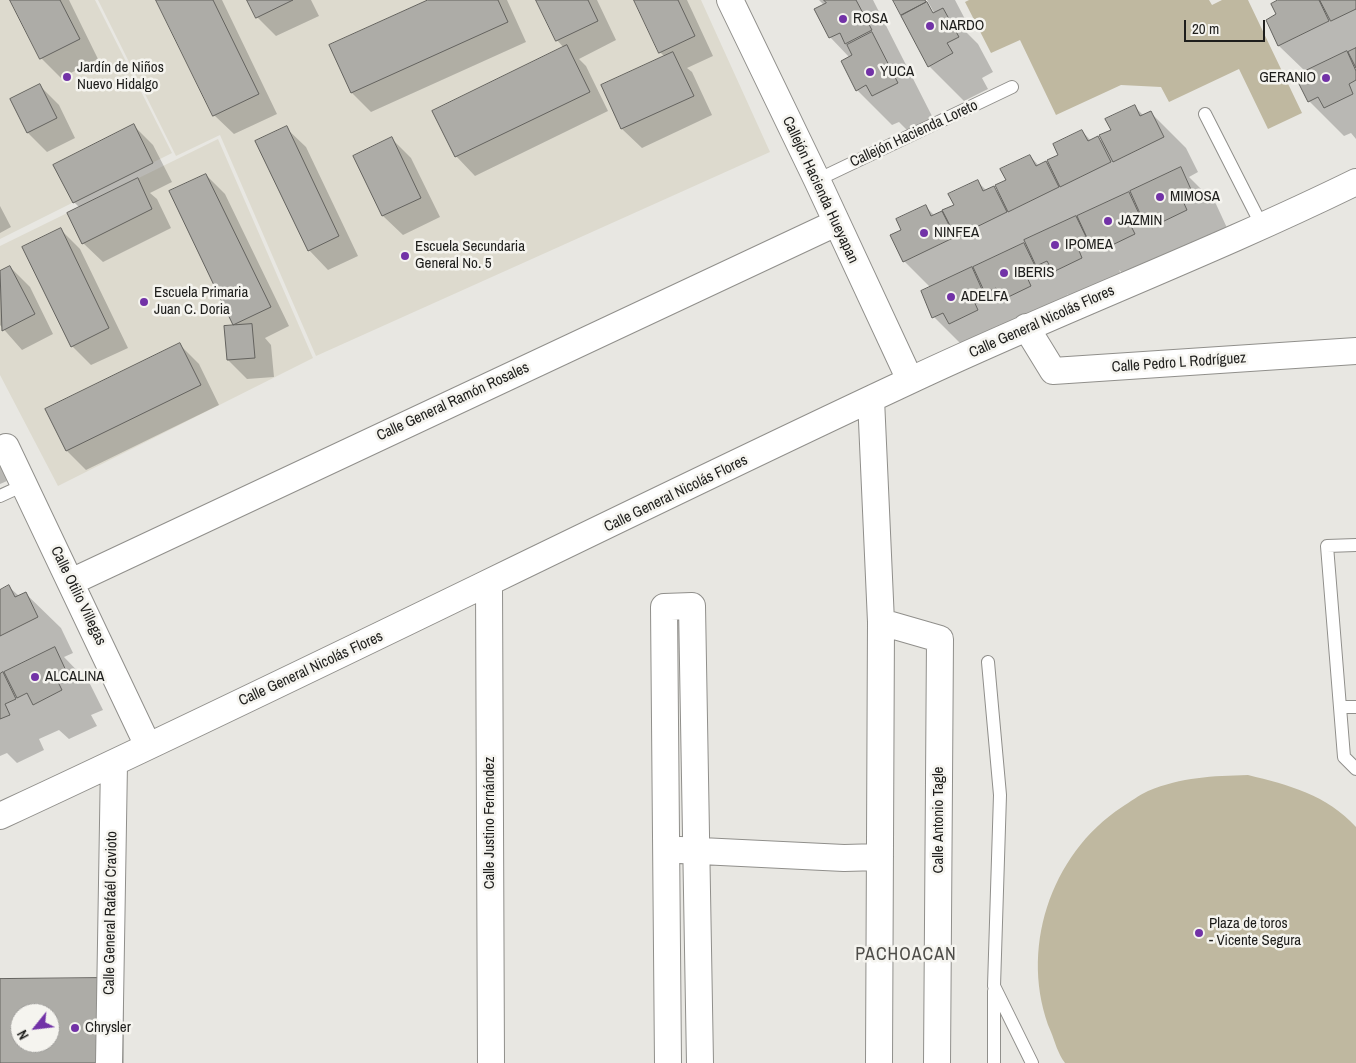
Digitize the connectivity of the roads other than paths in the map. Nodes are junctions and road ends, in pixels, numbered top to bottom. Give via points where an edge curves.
1 (730, 0) edge
2 (1012, 87) dead end
3 (1205, 114) dead end
4 (817, 180) junction
5 (1356, 182) edge
6 (836, 223) junction
7 (1263, 228) junction
8 (1026, 327) junction
9 (1356, 351) edge
10 (910, 380) junction
11 (870, 399) junction
12 (6, 447) dead end
13 (24, 485) junction
14 (0, 496) edge
15 (1356, 545) edge
16 (71, 582) junction
17 (490, 584) junction
18 (881, 622) junction
19 (988, 662) dead end
20 (1341, 707) junction
21 (1356, 707) edge
22 (148, 746) junction
23 (114, 763) junction
24 (1356, 769) edge
25 (0, 816) edge
26 (666, 850) junction
27 (696, 851) junction
28 (880, 857) junction
29 (994, 986) junction
30 (699, 1009) junction
31 (668, 1010) junction
32 (108, 1063) edge
33 (492, 1063) edge
34 (668, 1063) edge
35 (700, 1063) edge
36 (880, 1063) edge
37 (937, 1063) edge
38 (994, 1063) edge
39 (1032, 1063) edge

1 - 4 street, Callejón Hacienda Hueyapan
2 - 4 lane, Callejón Hacienda Loreto
3 - 7 lane
4 - 6 street, Callejón Hacienda Hueyapan
5 - 7 street, Calle General Nicolás Flores
6 - 10 street, Callejón Hacienda Hueyapan
6 - 16 street, Calle General Ramón Rosales
7 - 8 street, Calle General Nicolás Flores
8 - 9 street, Calle Pedro L Rodríguez via 1053,371
8 - 10 street, Calle General Nicolás Flores
10 - 11 street, Calle General Nicolás Flores
11 - 17 street, Calle General Nicolás Flores
11 - 18 street
12 - 13 street, Calle Otilio Villegas
13 - 14 lane
13 - 16 street, Calle Otilio Villegas
15 - 20 lane via 1327,546
16 - 22 street, Calle Otilio Villegas
17 - 22 street, Calle General Nicolás Flores
17 - 33 street, Calle Justino Fernández
18 - 28 street
18 - 37 street, Calle Antonio Tagle via 940,639
19 - 29 lane via 1000,795
20 - 21 lane
20 - 24 lane via 1344,757
22 - 23 street, Calle General Nicolás Flores
23 - 25 street, Calle General Nicolás Flores
23 - 32 street, Calle General Rafaél Cravioto
26 - 27 street
26 - 27 street via 664,607 692,606
26 - 31 street
27 - 28 street
27 - 30 street
28 - 36 street
29 - 38 lane
29 - 39 lane
30 - 31 street
30 - 35 street
31 - 34 street

